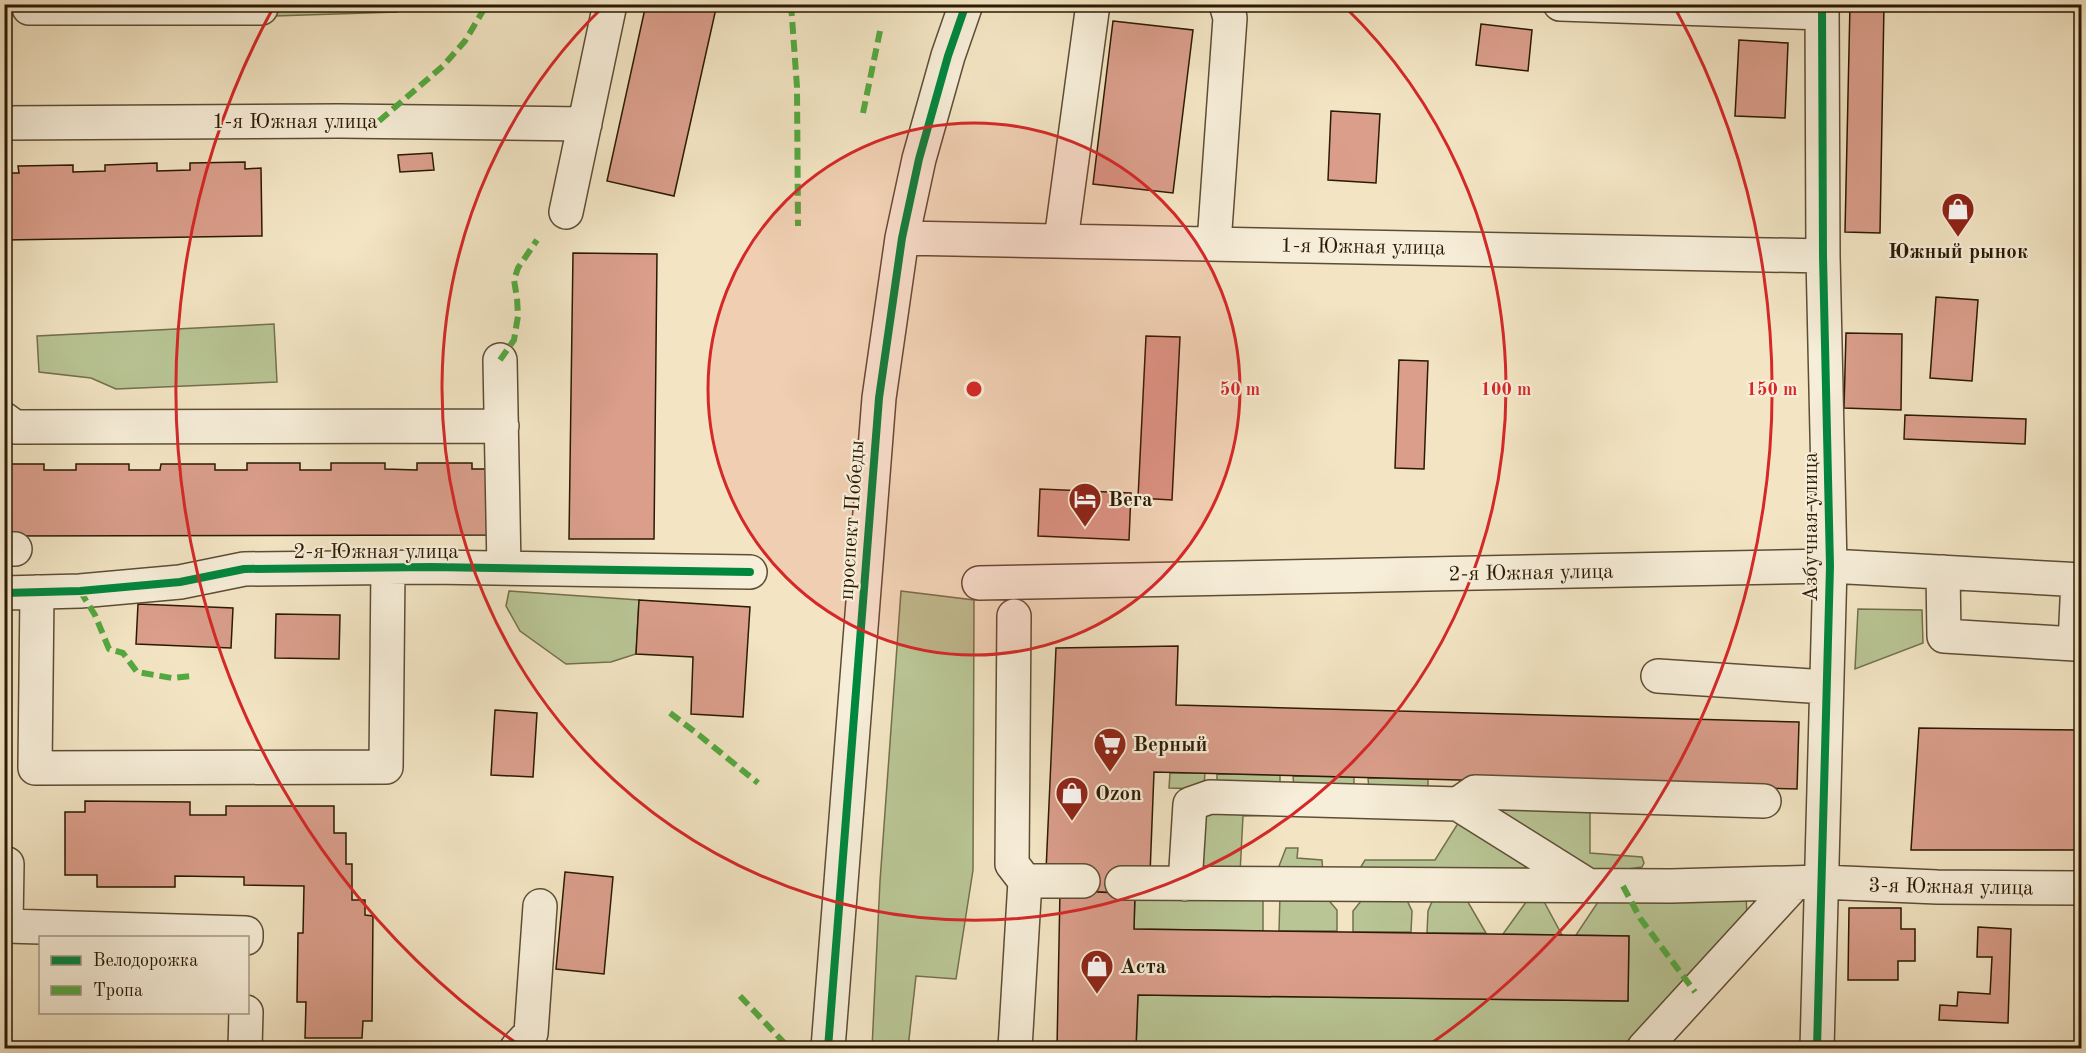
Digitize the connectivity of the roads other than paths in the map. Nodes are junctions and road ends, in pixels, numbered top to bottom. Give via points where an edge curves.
1 (29, 4) edge
2 (261, 4) edge
3 (610, 4) edge
4 (966, 4) edge
5 (1093, 4) edge
6 (1226, 4) edge
7 (1560, 4) edge
8 (151, 6) edge
9 (1822, 9) edge
10 (4, 123) edge
11 (585, 124) junction
12 (566, 212) dead end
13 (902, 238) junction
14 (1061, 240) junction
15 (1214, 243) junction
16 (1823, 256) junction
17 (500, 360) dead end
18 (4, 419) edge
19 (502, 426) junction
20 (1830, 566) junction
21 (388, 568) junction
22 (504, 568) junction
23 (750, 572) dead end
24 (1943, 572) junction
25 (2080, 580) edge
26 (979, 583) dead end
27 (38, 592) junction
28 (4, 593) edge
29 (1014, 616) dead end
30 (1658, 676) dead end
31 (1826, 687) junction
32 (1764, 801) dead end
33 (1458, 804) junction
34 (4, 864) edge
35 (1025, 881) junction
36 (1083, 881) dead end
37 (1122, 883) dead end
38 (1808, 883) junction
39 (1185, 884) junction
40 (1589, 886) junction
41 (2082, 888) edge
42 (540, 906) dead end
43 (246, 936) edge
44 (246, 1014) edge
45 (245, 1048) edge
46 (517, 1048) edge
47 (828, 1048) edge
48 (1015, 1048) edge
49 (1644, 1048) edge
50 (1817, 1048) edge

1 - 8 street via 29,8
2 - 8 street via 261,8
3 - 11 street
4 - 13 street, проспект Победы via 919,159
5 - 14 street
6 - 15 street via 1230,18
7 - 9 street
9 - 16 street, Азбучная улица
10 - 11 street, 1-я Южная улица
11 - 12 street
13 - 14 street, 1-я Южная улица
13 - 47 street, проспект Победы via 879,398
14 - 15 street, 1-я Южная улица
15 - 16 street, 1-я Южная улица
16 - 20 street, Азбучная улица
17 - 19 street
18 - 19 street via 15,427
19 - 22 street
20 - 24 street, 2-я Южная улица
20 - 26 street, 2-я Южная улица
20 - 31 street, Азбучная улица
21 - 22 street, 2-я Южная улица
21 - 27 street, 2-я Южная улица via 244,569 180,582
21 - 27 street via 386,767 35,768
22 - 23 street, 2-я Южная улица
24 - 25 street, 2-я Южная улица
24 - 25 street via 1944,636 2040,642 2075,644
27 - 28 street, 2-я Южная улица
29 - 35 street via 1012,864
30 - 31 street
31 - 38 street, Азбучная улица
32 - 33 street via 1475,792
33 - 39 street via 1210,797 1190,804
33 - 40 street
34 - 43 street via 6,926
35 - 36 street
35 - 48 street
37 - 39 street, 3-я Южная улица
38 - 40 street, 3-я Южная улица
38 - 41 street, 3-я Южная улица
38 - 49 street
38 - 50 street, Азбучная улица
39 - 40 street, 3-я Южная улица
42 - 46 street via 531,1033
44 - 45 street

